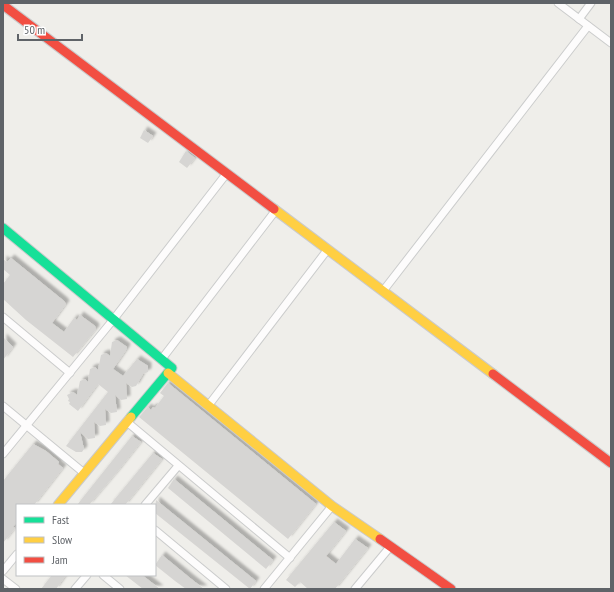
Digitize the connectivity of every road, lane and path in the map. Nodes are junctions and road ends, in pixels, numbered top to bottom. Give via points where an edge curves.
1 (558, 3) edge
2 (591, 3) edge
3 (3, 5) edge
4 (579, 19) junction
5 (588, 26) junction
6 (611, 43) edge
7 (226, 173) junction
8 (276, 210) junction
9 (3, 228) edge
10 (328, 249) junction
11 (383, 291) junction
12 (3, 317) edge
13 (113, 320) junction
14 (161, 360) junction
15 (70, 373) junction
16 (168, 373) junction
17 (3, 406) edge
18 (208, 406) junction
19 (127, 422) junction
20 (27, 425) junction
21 (3, 454) edge
22 (611, 463) edge
23 (178, 466) junction
24 (84, 473) junction
25 (59, 504) edge
26 (146, 504) edge
27 (332, 506) junction
28 (156, 531) edge
29 (390, 547) junction
30 (16, 555) edge
31 (290, 558) junction
32 (3, 571) edge
33 (86, 576) edge
34 (104, 576) edge
35 (3, 579) edge
36 (16, 589) edge
37 (75, 589) edge
38 (120, 589) edge
39 (226, 589) edge
40 (264, 589) edge
41 (355, 589) edge
42 (451, 589) edge

1 - 4 street
2 - 4 street
3 - 7 street
4 - 5 street
5 - 6 street
5 - 11 street
7 - 8 street
7 - 13 street
8 - 10 street
8 - 14 street
9 - 13 street
10 - 11 street
10 - 18 street
11 - 22 street
12 - 15 street
13 - 14 street
13 - 15 street
14 - 16 street via 172,368
15 - 20 street
16 - 18 street
16 - 19 street
17 - 20 street
18 - 27 street
19 - 23 street
19 - 24 street
20 - 21 street
20 - 24 street
23 - 26 street
23 - 31 street
24 - 25 street
27 - 29 street
27 - 31 street
28 - 39 street
29 - 41 street
29 - 42 street
30 - 32 street
31 - 40 street
33 - 37 street
34 - 38 street
35 - 36 street

